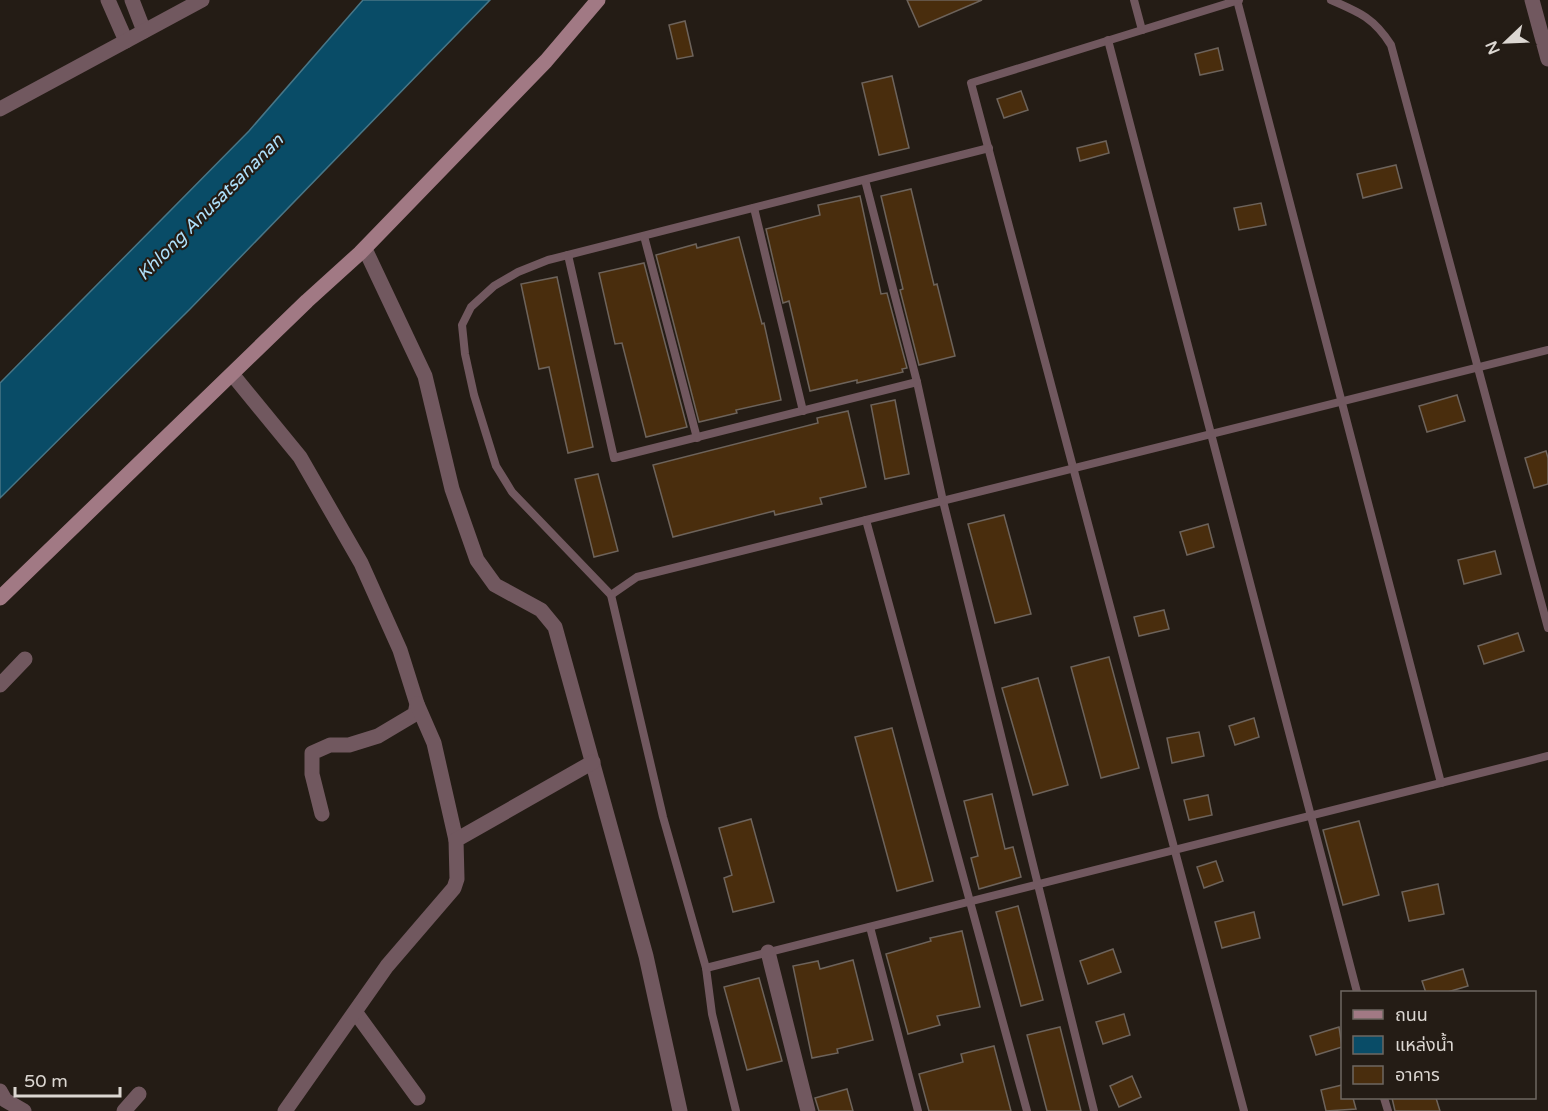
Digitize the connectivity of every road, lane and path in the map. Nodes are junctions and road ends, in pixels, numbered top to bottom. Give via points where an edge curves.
1 (108, 0) edge
2 (132, 0) edge
3 (202, 0) edge
4 (598, 0) edge
5 (1134, 0) edge
6 (1237, 0) edge
7 (1331, 0) edge
8 (1532, 0) edge
9 (1142, 30) junction
10 (144, 31) junction
11 (1108, 40) junction
12 (126, 41) junction
13 (1548, 59) edge
14 (0, 109) edge
15 (988, 148) junction
16 (865, 180) junction
17 (754, 208) junction
18 (644, 236) junction
19 (364, 249) junction
20 (567, 255) junction
21 (1548, 350) edge
22 (1478, 368) junction
23 (232, 374) junction
24 (917, 382) junction
25 (1341, 402) junction
26 (803, 411) junction
27 (1211, 434) junction
28 (697, 438) junction
29 (1073, 469) junction
30 (943, 501) junction
31 (866, 520) junction
32 (611, 595) junction
33 (0, 598) edge
34 (1548, 628) edge
35 (25, 659) dead end
36 (0, 685) edge
37 (417, 704) junction
38 (1548, 756) edge
39 (593, 762) junction
40 (1441, 783) junction
41 (322, 814) dead end
42 (1311, 816) junction
43 (456, 840) junction
44 (1174, 850) junction
45 (1037, 885) junction
46 (970, 902) junction
47 (870, 927) junction
48 (768, 952) junction
49 (706, 968) junction
50 (1356, 991) edge
51 (356, 1013) junction
52 (139, 1094) dead end
53 (418, 1098) dead end
54 (2, 1100) edge
55 (24, 1111) edge
56 (124, 1111) edge
57 (285, 1111) edge
58 (680, 1111) edge
59 (736, 1111) edge
60 (808, 1111) edge
61 (918, 1111) edge
62 (1027, 1111) edge
63 (1094, 1111) edge
64 (1244, 1111) edge

1 - 12 street
2 - 10 street
3 - 10 street
4 - 19 main road via 546,61
5 - 9 lane
6 - 9 lane
6 - 25 lane
7 - 22 lane via 1380,27 1391,45
8 - 13 street
9 - 11 lane
10 - 12 street
11 - 15 lane via 971,83
11 - 27 lane
12 - 14 street
15 - 16 lane
15 - 29 lane
16 - 17 lane
16 - 24 lane
17 - 18 lane
17 - 26 lane
18 - 20 lane
18 - 28 lane
19 - 23 main road
19 - 39 street via 424,376 452,489 477,560 495,585 541,610 555,627
20 - 28 lane via 614,458
20 - 32 lane via 518,272 494,286 471,307 462,325 465,354 496,466 512,492
21 - 22 lane
22 - 25 lane
22 - 34 lane
23 - 33 main road
23 - 37 street via 300,457 361,563 400,650
24 - 26 lane
24 - 30 lane
25 - 27 lane
25 - 40 lane
26 - 28 lane
27 - 29 lane
27 - 42 lane
29 - 30 lane
29 - 44 lane
30 - 31 lane
30 - 45 lane
31 - 32 lane via 637,577
31 - 46 lane
32 - 49 lane via 663,817
35 - 36 street
37 - 41 street via 415,714 378,736 349,745 330,745 312,753 312,774
37 - 43 street via 434,742
38 - 40 lane
39 - 43 street
39 - 58 street via 646,956
40 - 42 lane
42 - 44 lane
42 - 50 lane
43 - 51 street via 454,888 387,966
44 - 45 lane
44 - 64 lane
45 - 46 lane
45 - 63 lane
46 - 47 lane
46 - 62 lane
47 - 48 lane
47 - 61 lane
48 - 49 lane
48 - 60 street
49 - 59 lane via 712,1014
51 - 53 street
51 - 57 street
52 - 56 street
54 - 55 street

